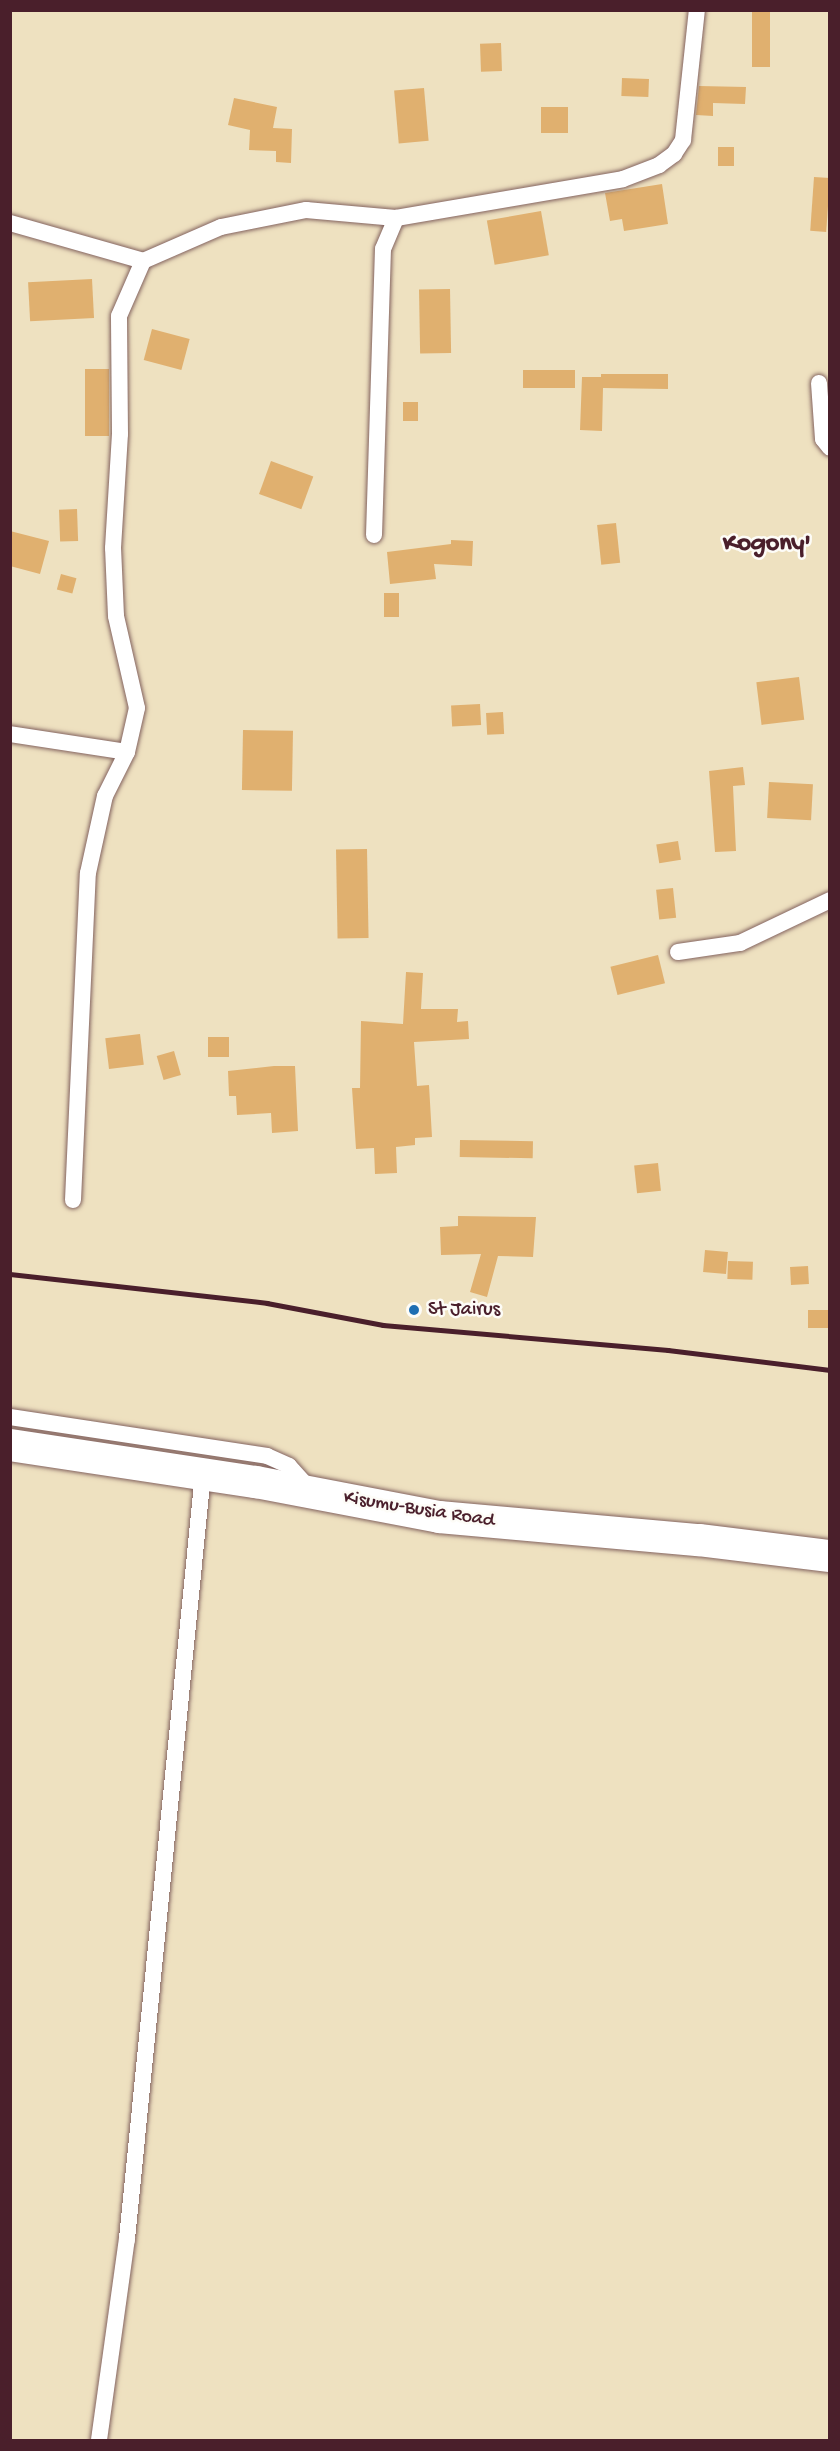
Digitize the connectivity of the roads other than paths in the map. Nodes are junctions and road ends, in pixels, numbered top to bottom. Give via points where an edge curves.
1 (697, 10) edge
2 (396, 218) junction
3 (10, 223) edge
4 (143, 261) junction
5 (819, 383) dead end
6 (830, 448) edge
7 (374, 535) dead end
8 (10, 734) edge
9 (127, 752) junction
10 (830, 900) edge
11 (678, 952) dead end
12 (73, 1200) dead end
13 (10, 1417) edge
14 (10, 1445) edge
15 (203, 1474) junction
16 (313, 1492) junction
17 (830, 1556) edge
18 (99, 2440) edge

1 - 2 street via 683,140 674,154 623,179
2 - 4 street via 306,210 221,227
2 - 7 street via 383,249
3 - 4 street
4 - 9 street via 119,316 120,434 113,548 116,616 137,708
5 - 6 street via 823,439
8 - 9 street
9 - 12 street via 105,796 88,873
10 - 11 street via 740,943
13 - 16 street via 267,1456 290,1466
14 - 15 highway, Kisumu-Busia Road
15 - 16 highway, Kisumu-Busia Road
15 - 18 street via 127,2239
16 - 17 highway, Kisumu-Busia Road via 439,1517

